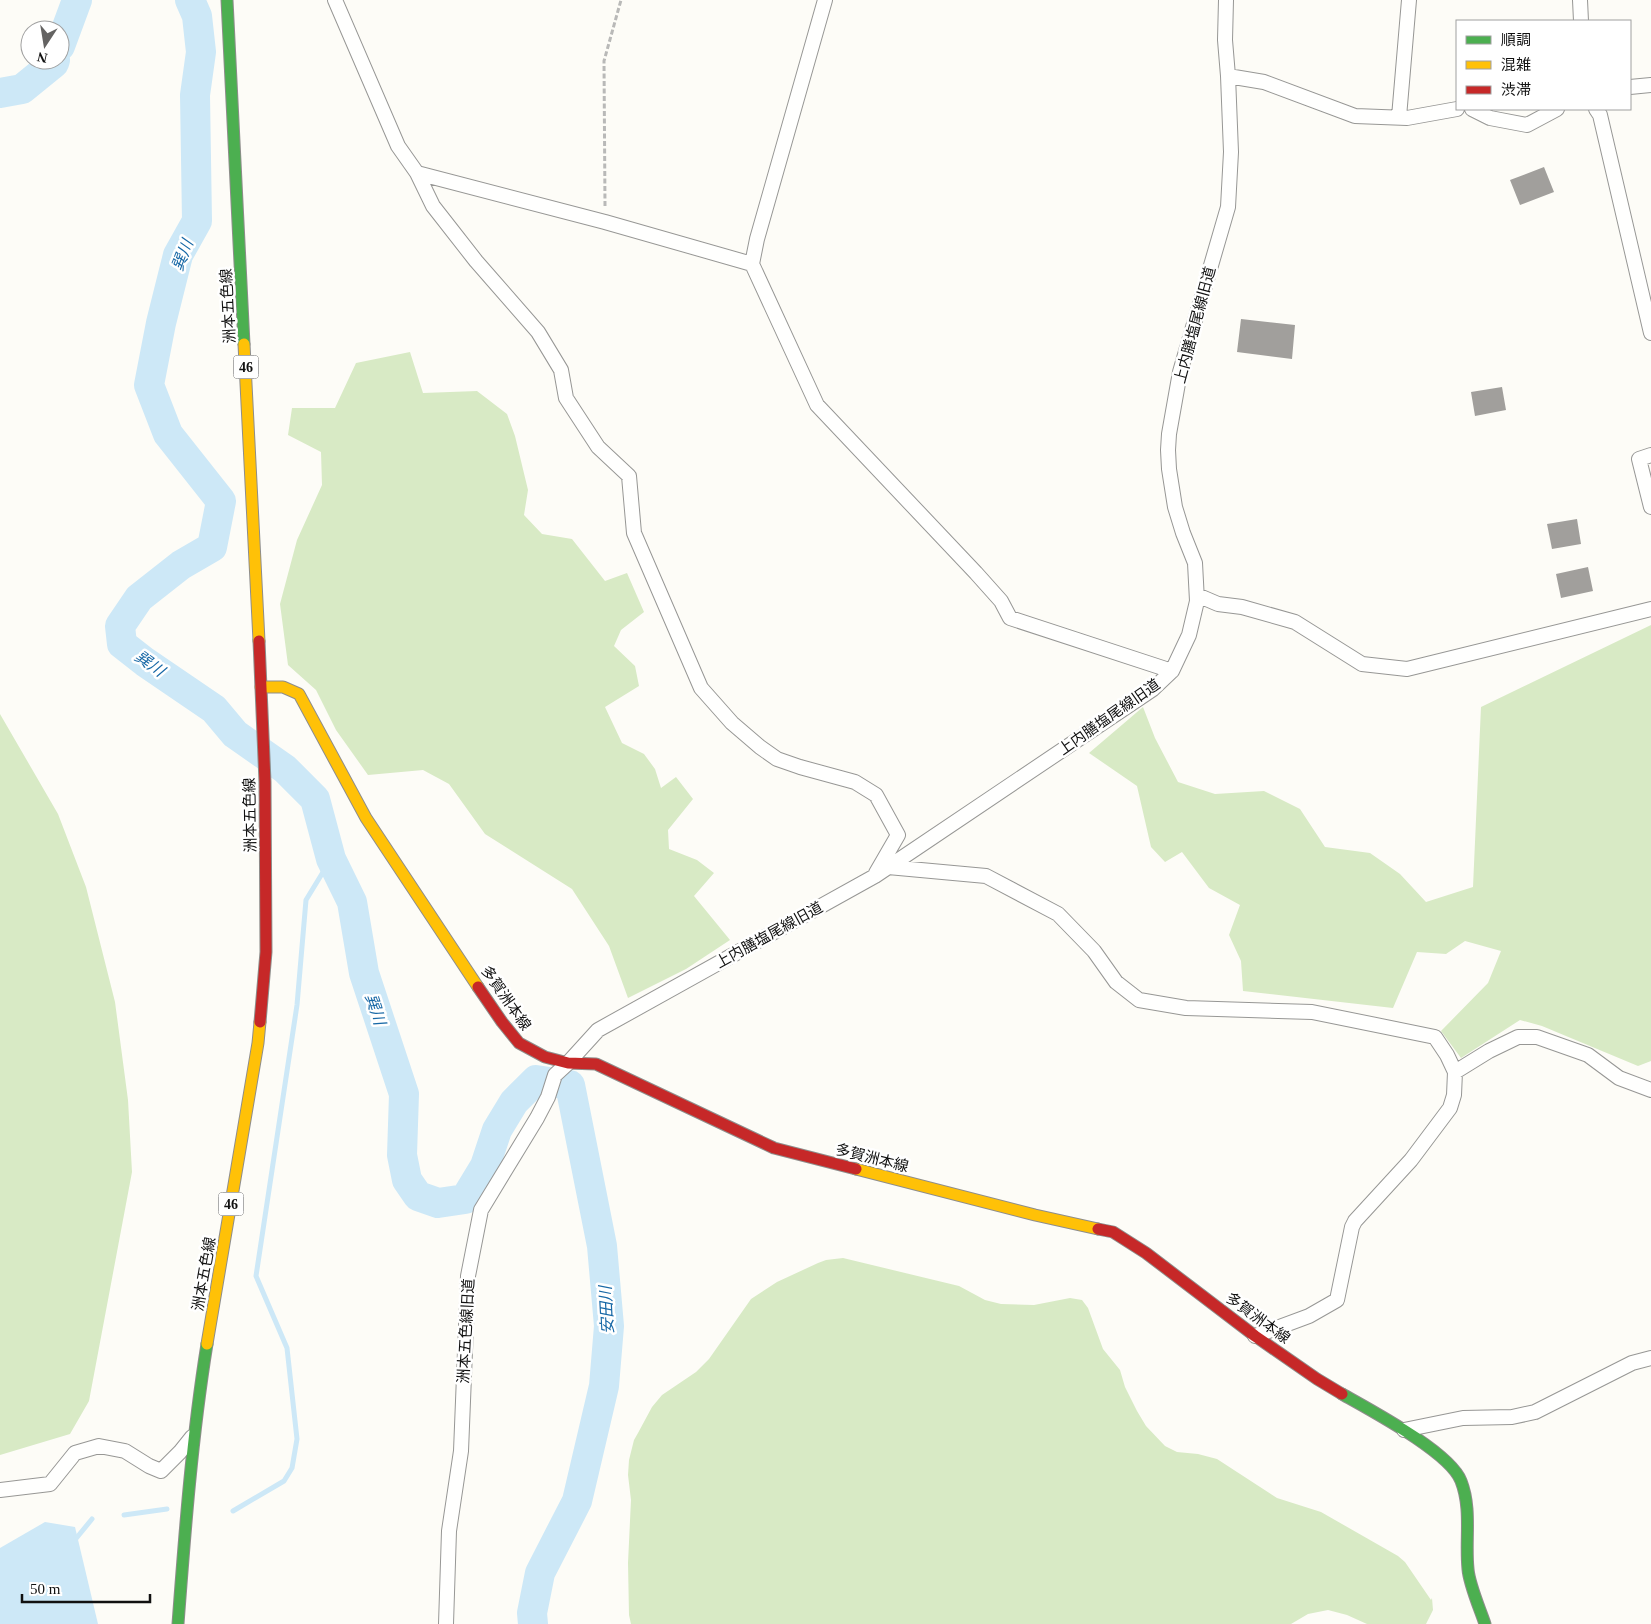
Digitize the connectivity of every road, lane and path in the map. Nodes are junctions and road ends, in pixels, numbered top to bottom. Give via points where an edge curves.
1 (228, 0) edge
2 (335, 0) edge
3 (621, 0) edge
4 (825, 0) edge
5 (1226, 0) edge
6 (1409, 0) edge
7 (1580, 0) edge
8 (1581, 20) edge
9 (1228, 76) junction
10 (1651, 84) edge
11 (1631, 87) edge
12 (1456, 109) edge
13 (1474, 110) edge
14 (1555, 110) edge
15 (1597, 110) edge
16 (1399, 118) junction
17 (417, 173) junction
18 (605, 222) junction
19 (752, 264) junction
20 (1651, 333) edge
21 (1651, 455) edge
22 (1651, 507) edge
23 (1197, 595) junction
24 (1651, 609) edge
25 (1172, 670) junction
26 (261, 687) junction
27 (888, 867) junction
28 (875, 876) junction
29 (568, 1064) junction
30 (1454, 1072) junction
31 (1651, 1090) edge
32 (1255, 1336) junction
33 (1651, 1358) edge
34 (1404, 1430) junction
35 (194, 1435) junction
36 (0, 1490) edge
37 (178, 1624) edge
38 (446, 1624) edge
39 (1485, 1624) edge

1 - 26 main road, 洲本五色線 / 46
2 - 17 street via 398,146
3 - 18 path via 604,61
4 - 19 street
5 - 9 street, 上内膳塩尾線旧道
6 - 16 street
7 - 8 street
9 - 16 street via 1264,82 1354,116
9 - 23 street, 上内膳塩尾線旧道 via 1231,152 1228,207 1180,372 1169,442 1175,507 1195,563
10 - 11 street
12 - 16 street
13 - 14 street via 1490,118 1527,124
15 - 20 street
17 - 18 street
17 - 28 street via 433,206 538,332 561,370 566,398 598,448 629,476 634,533 701,688 732,723 777,759 855,782 876,795 898,835
18 - 19 street
19 - 25 street via 817,405 976,573 1001,601 1010,618
21 - 22 street via 1639,459
23 - 24 street via 1218,604 1242,606 1295,622 1362,664 1407,669
23 - 25 street, 上内膳塩尾線旧道 via 1189,635
25 - 27 street, 上内膳塩尾線旧道 via 1153,689
26 - 29 main road, 多賀洲本線 via 284,688 299,694 366,818 502,1022 519,1043 545,1057
26 - 35 main road, 洲本五色線 / 46 via 266,952 258,1043
27 - 28 street, 上内膳塩尾線旧道
27 - 30 street via 986,876 1058,914 1094,951 1116,982 1139,1000 1186,1008 1312,1012 1435,1037
28 - 29 street, 上内膳塩尾線旧道 via 598,1030
29 - 32 main road, 多賀洲本線 via 596,1064 774,1148 1113,1232 1146,1253
29 - 38 street, 洲本五色線旧道 via 555,1075 548,1097 481,1210 468,1276 461,1451 449,1531
30 - 31 street via 1518,1037 1537,1037 1588,1055 1620,1078
30 - 32 street via 1454,1095 1450,1108 1411,1160 1355,1221 1337,1300 1309,1316
32 - 34 main road, 多賀洲本線 via 1317,1379
33 - 34 street via 1632,1363 1535,1412 1512,1417 1463,1418
34 - 39 main road, 多賀洲本線 via 1448,1463 1461,1480 1467,1503 1468,1571
35 - 36 street via 161,1471 125,1451 99,1446 75,1453 50,1484
35 - 37 main road, 洲本五色線 / 46

